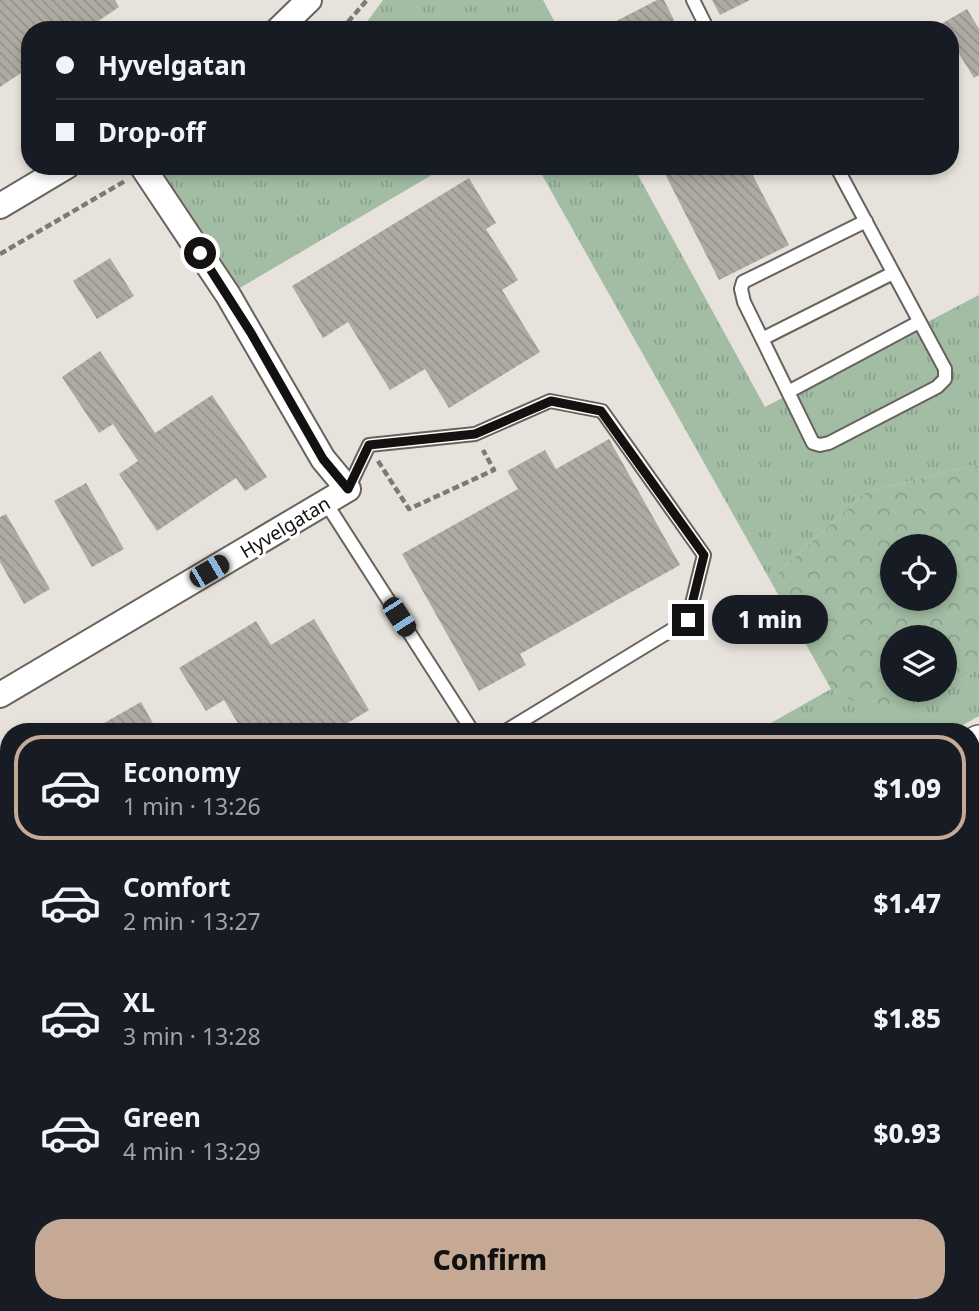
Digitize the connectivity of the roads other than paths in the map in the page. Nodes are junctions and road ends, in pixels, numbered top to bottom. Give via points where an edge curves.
1 (309, 0) edge
2 (693, 0) edge
3 (287, 21) edge
4 (704, 21) edge
5 (53, 175) edge
6 (148, 175) edge
7 (841, 175) edge
8 (0, 206) edge
9 (866, 222) junction
10 (893, 273) junction
11 (919, 322) junction
12 (762, 339) junction
13 (788, 392) junction
14 (348, 489) junction
15 (326, 503) junction
16 (0, 695) edge
17 (466, 723) edge
18 (519, 723) edge

1 - 3 street
2 - 4 lane
5 - 8 street
6 - 14 street, Hyvelgatan via 228,295 323,459
7 - 9 lane
9 - 10 lane
9 - 12 lane via 743,282 744,302
10 - 11 lane
10 - 12 lane
11 - 13 lane
11 - 13 lane via 945,369 937,387 820,445 813,443
12 - 13 lane
14 - 15 street, Hyvelgatan
14 - 18 lane via 369,445 475,434 551,401 601,411 704,555 688,620
15 - 16 street, Hyvelgatan
15 - 17 lane

